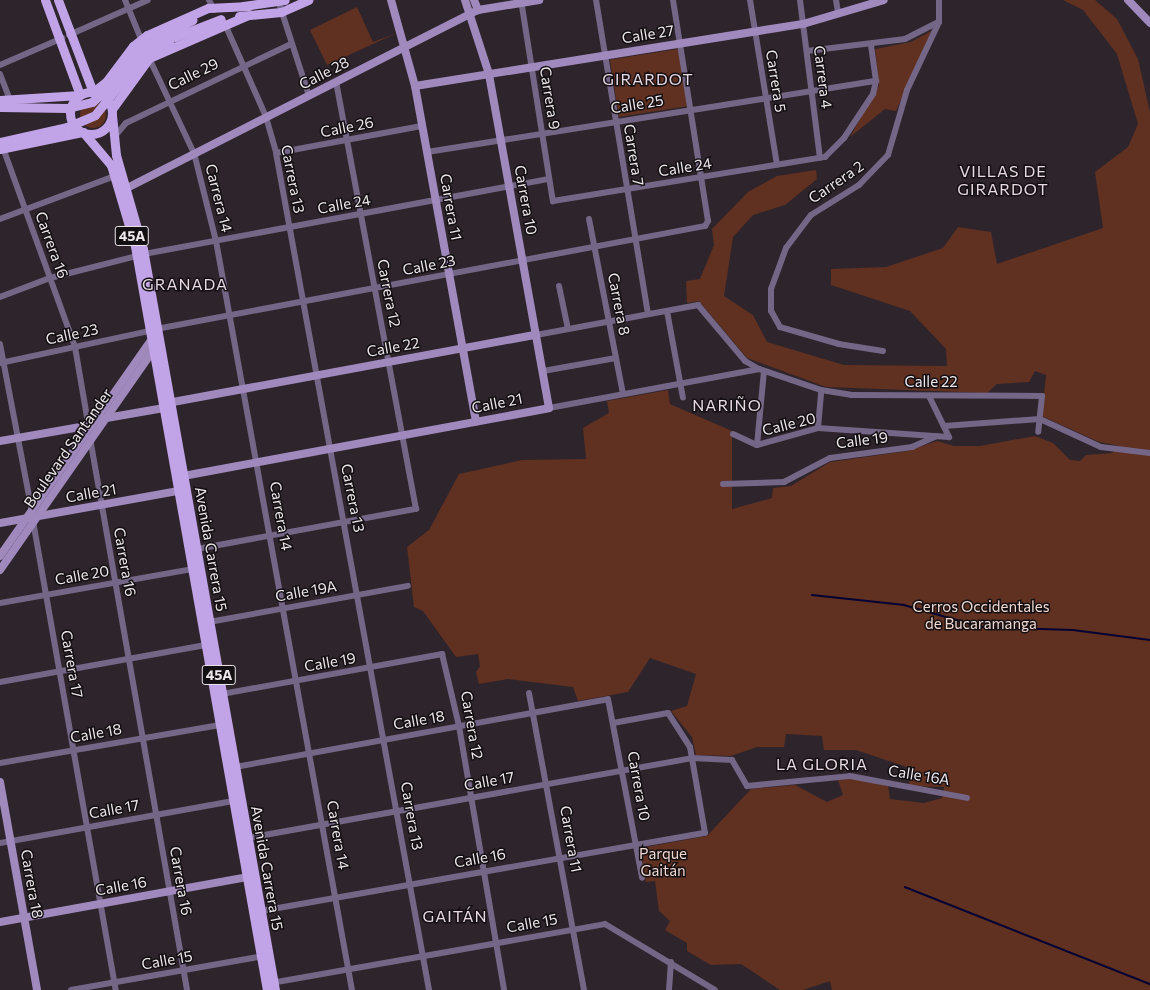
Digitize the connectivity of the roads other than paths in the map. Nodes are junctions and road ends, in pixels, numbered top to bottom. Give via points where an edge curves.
1 (45, 0) edge
2 (58, 0) edge
3 (125, 0) edge
4 (148, 0) edge
5 (308, 0) edge
6 (391, 0) edge
7 (465, 0) edge
8 (474, 0) edge
9 (539, 0) edge
10 (596, 0) edge
11 (673, 0) edge
12 (750, 0) edge
13 (800, 0) edge
14 (836, 0) edge
15 (884, 0) edge
16 (939, 0) edge
17 (1128, 0) edge
18 (281, 1) edge
19 (521, 2) edge
20 (212, 6) edge
21 (128, 9) junction
22 (281, 12) junction
23 (475, 12) junction
24 (838, 13) junction
25 (224, 20) junction
26 (939, 22) junction
27 (1150, 23) edge
28 (803, 24) junction
29 (755, 31) junction
30 (65, 37) junction
31 (167, 37) junction
32 (141, 39) junction
33 (680, 43) junction
34 (291, 44) junction
35 (871, 44) junction
36 (406, 47) junction
37 (807, 51) junction
38 (606, 56) junction
39 (149, 58) junction
40 (0, 65) edge
41 (243, 65) junction
42 (532, 68) junction
43 (0, 74) edge
44 (489, 74) junction
45 (876, 81) junction
46 (336, 82) junction
47 (415, 86) junction
48 (812, 89) junction
49 (93, 92) junction
50 (80, 95) junction
51 (309, 96) junction
52 (766, 97) junction
53 (5, 99) edge
54 (168, 101) junction
55 (0, 107) edge
56 (691, 109) junction
57 (112, 112) junction
58 (266, 117) junction
59 (616, 121) junction
60 (422, 126) junction
61 (83, 132) junction
62 (542, 133) junction
63 (114, 138) junction
64 (348, 140) junction
65 (501, 140) junction
66 (1, 146) edge
67 (427, 152) junction
68 (194, 153) junction
69 (276, 153) junction
70 (820, 158) junction
71 (777, 165) junction
72 (115, 176) junction
73 (702, 177) junction
74 (549, 180) junction
75 (509, 187) junction
76 (127, 188) junction
77 (626, 189) junction
78 (436, 200) junction
79 (553, 201) joint
80 (25, 209) junction
81 (361, 214) junction
82 (0, 219) edge
83 (589, 219) dead end
84 (289, 227) junction
85 (635, 239) junction
86 (216, 240) junction
87 (594, 247) junction
88 (140, 255) junction
89 (523, 260) junction
90 (449, 274) junction
91 (50, 278) junction
92 (559, 286) dead end
93 (375, 288) junction
94 (0, 297) edge
95 (303, 301) junction
96 (667, 311) junction
97 (648, 314) junction
98 (230, 315) junction
99 (609, 322) junction
100 (568, 329) junction
101 (154, 335) junction
102 (536, 335) junction
103 (0, 344) edge
104 (75, 347) junction
105 (463, 349) junction
106 (153, 350) junction
107 (884, 351) dead end
108 (616, 358) junction
109 (389, 362) junction
110 (3, 363) edge
111 (762, 370) junction
112 (543, 371) junction
113 (317, 375) junction
114 (680, 384) junction
115 (244, 389) junction
116 (821, 390) junction
117 (623, 394) junction
118 (929, 396) junction
119 (683, 398) dead end
120 (167, 405) junction
121 (549, 408) junction
122 (106, 418) junction
123 (1040, 419) junction
124 (476, 422) junction
125 (91, 425) junction
126 (944, 426) junction
127 (818, 428) junction
128 (1038, 432) dead end
129 (734, 434) dead end
130 (402, 435) junction
131 (937, 436) junction
132 (18, 438) junction
133 (91, 440) junction
134 (0, 441) edge
135 (757, 445) junction
136 (330, 449) junction
137 (1150, 453) edge
138 (257, 462) junction
139 (180, 477) junction
140 (723, 484) dead end
141 (182, 491) junction
142 (102, 505) junction
143 (32, 517) junction
144 (344, 522) junction
145 (0, 523) edge
146 (271, 536) junction
147 (197, 550) junction
148 (0, 556) edge
149 (192, 569) junction
150 (0, 570) edge
151 (115, 582) junction
152 (408, 586) dead end
153 (46, 595) junction
154 (358, 595) junction
155 (0, 603) edge
156 (284, 608) junction
157 (209, 622) junction
158 (206, 646) junction
159 (442, 654) joint
160 (129, 659) junction
161 (371, 667) junction
162 (60, 672) junction
163 (298, 681) junction
164 (0, 682) edge
165 (529, 692) dead end
166 (222, 694) junction
167 (608, 699) joint
168 (533, 713) junction
169 (220, 724) junction
170 (613, 724) junction
171 (459, 726) junction
172 (143, 738) junction
173 (385, 740) junction
174 (74, 750) junction
175 (310, 754) junction
176 (692, 758) junction
177 (0, 763) edge
178 (235, 767) junction
179 (622, 770) junction
180 (0, 782) edge
181 (546, 784) junction
182 (747, 786) joint
183 (471, 797) junction
184 (967, 798) dead end
185 (233, 801) junction
186 (398, 810) junction
187 (156, 815) junction
188 (323, 824) junction
189 (87, 827) junction
190 (248, 838) junction
191 (10, 841) junction
192 (0, 843) edge
193 (636, 845) junction
194 (560, 858) junction
195 (484, 872) junction
196 (247, 878) junction
197 (642, 878) dead end
198 (411, 884) junction
199 (170, 891) junction
200 (336, 898) junction
201 (101, 904) junction
202 (261, 911) junction
203 (24, 918) junction
204 (0, 922) edge
205 (573, 929) junction
206 (496, 943) junction
207 (265, 955) junction
208 (423, 956) junction
209 (671, 962) junction
210 (348, 969) junction
211 (184, 970) junction
212 (114, 982) junction
213 (270, 987) edge
214 (37, 990) edge
215 (70, 990) edge
216 (116, 990) edge
217 (187, 990) edge
218 (352, 990) edge
219 (429, 990) edge
220 (504, 990) edge
221 (584, 990) edge
222 (668, 990) edge
223 (715, 990) edge

1 - 30 main road
2 - 30 main road
3 - 21 street
4 - 21 street
5 - 22 main road
6 - 36 street, Carrera 11
7 - 23 street, Carrera 10
8 - 23 street, Carrera 10
9 - 19 street, Calle 28
10 - 38 street, Carrera 7
11 - 33 street
12 - 29 street, Carrera 5
13 - 28 street, Carrera 4
14 - 24 street
15 - 24 street, Calle 27
16 - 26 street, Carrera 2
17 - 27 street
18 - 20 main road via 249,6
18 - 22 street
19 - 23 street, Calle 28
19 - 42 street, Carrera 9
20 - 31 main road
20 - 32 main road
21 - 30 street
21 - 32 street
22 - 25 main road
22 - 34 street
23 - 36 street, Calle 28
23 - 44 street, Carrera 10
24 - 28 street, Calle 27
25 - 31 main road
25 - 39 main road
25 - 41 street, Carrera 13
26 - 35 street via 905,39
26 - 107 street, Carrera 2 via 907,90 888,155 859,185 811,215 786,248 771,289 771,311 780,326 839,344
28 - 29 street, Calle 27
28 - 37 street, Carrera 4
29 - 33 street, Calle 27
29 - 52 street, Carrera 5
30 - 40 street
30 - 49 main road
30 - 50 main road
31 - 55 main road, bridge via 137,51 108,88 92,102 68,108
31 - 66 main road, bridge via 139,60 107,103 90,118
32 - 49 main road
33 - 38 street, Calle 27
33 - 56 street
34 - 41 street, Calle 29
34 - 51 street
35 - 37 street
35 - 45 street
36 - 46 street, Calle 28
36 - 47 street, Carrera 11
37 - 48 street, Carrera 4
38 - 42 street, Calle 27
38 - 59 street, Carrera 7
39 - 54 street, Carrera 14
39 - 57 main road
41 - 54 street, Calle 29
41 - 58 street, Carrera 13
42 - 44 street, Calle 27
42 - 62 street, Carrera 9
43 - 53 street
44 - 47 street, Calle 27
44 - 65 street, Carrera 10
45 - 48 street, Calle 25
45 - 70 street via 873,94 844,138
46 - 51 street, Calle 28
46 - 64 street, Carrera 12
47 - 60 street, Carrera 11
48 - 52 street, Calle 25
48 - 70 street, Carrera 4
49 - 50 main road
49 - 57 main road via 105,98
50 - 53 main road
50 - 61 main road, 45A via 73,104 70,114 74,125
51 - 58 street, Calle 28
52 - 56 street, Calle 25
52 - 71 street, Carrera 5
54 - 63 street, Calle 29 via 126,123
54 - 68 street, Carrera 14
56 - 59 street, Calle 25
56 - 73 street
57 - 61 main road via 102,131
57 - 63 main road, Avenida Carrera 15 / 45A
58 - 68 street, Calle 28
58 - 69 street, Carrera 13
59 - 62 street, Calle 25
59 - 77 street, Carrera 7
60 - 64 street, Calle 26
60 - 67 street, Carrera 11
61 - 66 main road
61 - 72 main road, Avenida Carrera 15 / 45A via 106,157
62 - 65 street, Calle 25
62 - 74 street, Carrera 9
63 - 76 main road, Avenida Carrera 15 / 45A
64 - 69 street, Calle 26
64 - 81 street, Carrera 12
65 - 67 street, Calle 25
65 - 75 street, Carrera 10
66 - 80 street, Carrera 16
67 - 78 street, Carrera 11
68 - 76 street, Calle 28
68 - 86 street, Carrera 14
69 - 84 street, Carrera 13
70 - 71 street, Calle 24
71 - 73 street, Calle 24
72 - 80 street
72 - 88 main road, Avenida Carrera 15 / 45A
73 - 77 street, Calle 24
73 - 85 street, Calle 23 via 708,221 705,226
74 - 75 street, Calle 24
74 - 79 street, Carrera 9
75 - 78 street, Calle 24
75 - 89 street, Carrera 10
76 - 88 main road, Avenida Carrera 15 / 45A
77 - 79 street, Calle 24
77 - 85 street, Carrera 7
78 - 81 street, Calle 24
78 - 90 street, Carrera 11
80 - 82 street
80 - 91 street, Carrera 16
81 - 84 street, Calle 24
81 - 93 street, Carrera 12
83 - 87 street, Carrera 8
84 - 86 street, Calle 24
84 - 95 street, Carrera 13
85 - 87 street, Calle 23
85 - 97 street, Carrera 7
86 - 88 street, Calle 24
86 - 98 street, Carrera 14
87 - 89 street, Calle 23
87 - 99 street, Carrera 8
88 - 91 street, Calle 24
88 - 101 main road, Avenida Carrera 15 / 45A
89 - 90 street, Calle 23
89 - 102 street, Carrera 10
90 - 93 street, Calle 23
90 - 105 street, Carrera 11
91 - 94 street, Calle 24
91 - 104 street, Carrera 16
92 - 100 street
93 - 95 street, Calle 23
93 - 109 street, Carrera 12
95 - 98 street, Calle 23
95 - 113 street, Carrera 13
96 - 97 street, Calle 22
96 - 111 street, Calle 22 via 698,305 744,361
96 - 114 street
97 - 99 street, Calle 22
98 - 101 street, Calle 23
98 - 115 street, Carrera 14
99 - 100 street, Calle 22
99 - 108 street, Carrera 8
100 - 102 street, Calle 22
101 - 104 street, Calle 23
101 - 106 main road, Avenida Carrera 15 / 45A
101 - 120 main road, Avenida Carrera 15 / 45A
101 - 125 street, Boulevard Santander
102 - 105 street, Calle 22
102 - 112 street, Carrera 10
103 - 110 street, Carrera 17
104 - 110 street, Calle 23
104 - 125 street, Carrera 16
105 - 109 street, Calle 22
105 - 124 street, Carrera 11
106 - 120 main road, Avenida Carrera 15 / 45A
106 - 122 street, Boulevard Santander
108 - 112 street
108 - 117 street, Carrera 8
109 - 113 street, Calle 22
109 - 130 street, Carrera 12
110 - 132 street, Carrera 17
111 - 114 street, Calle 21
111 - 116 street, Calle 21
111 - 135 street
112 - 121 street, Carrera 10
113 - 115 street, Calle 22
113 - 136 street, Carrera 13
114 - 117 street, Calle 21
114 - 119 street
115 - 120 street, Calle 22
115 - 138 street, Carrera 14
116 - 118 street, Calle 22 via 851,395
116 - 127 street
117 - 121 street, Calle 21
118 - 123 street, Calle 22 via 1042,396
118 - 126 street
120 - 122 street, Calle 22
120 - 139 main road, Avenida Carrera 15 / 45A
121 - 124 street, Calle 21
122 - 125 street, Calle 22
122 - 133 street, Boulevard Santander
123 - 126 street
123 - 128 street
123 - 137 street via 1109,448
124 - 130 street, Calle 21
125 - 132 street, Calle 22
125 - 133 street, Carrera 16
125 - 143 street, Boulevard Santander
126 - 131 street, Calle 20 via 950,437
127 - 131 street, Calle 20
127 - 135 street, Calle 20
129 - 135 street, Calle 20
130 - 136 street, Calle 21
130 - 144 street, Carrera 12 via 416,509
131 - 140 street, Calle 19 via 912,447 830,458 784,482
132 - 134 street, Calle 22
132 - 143 street, Carrera 17
133 - 142 street, Carrera 16
133 - 143 street, Boulevard Santander
136 - 138 street, Calle 21
136 - 144 street, Carrera 13
138 - 139 street, Calle 21
138 - 146 street, Carrera 14
139 - 141 main road, Avenida Carrera 15 / 45A
141 - 142 street, Calle 21
141 - 147 main road, Avenida Carrera 15 / 45A
141 - 149 main road, Avenida Carrera 15 / 45A
142 - 143 street, Calle 21
142 - 151 street, Carrera 16
143 - 145 street, Calle 21
143 - 148 street, Boulevard Santander
143 - 150 street, Boulevard Santander
143 - 153 street, Carrera 17
144 - 146 street
144 - 154 street, Carrera 13
146 - 147 street
146 - 156 street, Carrera 14
147 - 157 main road, Avenida Carrera 15 / 45A
149 - 151 street, Calle 20
149 - 158 main road, Avenida Carrera 15 / 45A
151 - 153 street, Calle 20
151 - 160 street, Carrera 16
152 - 154 street, Calle 19A
153 - 155 street, Calle 20
153 - 162 street, Carrera 17
154 - 156 street, Calle 19A
154 - 161 street, Carrera 13
156 - 157 street, Calle 19A
156 - 163 street, Carrera 14
157 - 166 main road, Avenida Carrera 15 / 45A
158 - 160 street
158 - 169 main road, Avenida Carrera 15 / 45A
159 - 161 street, Calle 19
159 - 171 street, Carrera 12
160 - 162 street
160 - 172 street, Carrera 16
161 - 163 street, Calle 19
161 - 173 street, Carrera 13
162 - 164 street
162 - 174 street, Carrera 17
163 - 166 street, Calle 19
163 - 175 street, Carrera 14
165 - 168 street, Carrera 11
166 - 178 main road, Avenida Carrera 15 / 45A
167 - 168 street, Calle 18
167 - 170 street, Carrera 10
168 - 171 street, Calle 18
168 - 181 street, Carrera 11
169 - 172 street, Calle 18
169 - 185 main road, Avenida Carrera 15 / 45A
170 - 176 street via 668,713 687,742
170 - 179 street, Carrera 10
171 - 173 street, Calle 18
171 - 183 street, Carrera 12
172 - 174 street, Calle 18
172 - 187 street, Carrera 16
173 - 175 street, Calle 18
173 - 186 street, Carrera 13
174 - 177 street, Calle 18
174 - 189 street, Carrera 17
175 - 178 street, Calle 18
175 - 188 street, Carrera 14
176 - 179 street, Calle 17
176 - 182 street, Calle 17 via 720,757 736,762
176 - 193 street, Calle 16 via 705,833
178 - 190 main road, Avenida Carrera 15 / 45A
179 - 181 street, Calle 17
179 - 193 street, Carrera 10
180 - 191 street, Carrera 18
181 - 183 street, Calle 17
181 - 194 street, Carrera 11
182 - 184 street, Calle 16A via 850,776
183 - 186 street, Calle 17
183 - 195 street, Carrera 12
185 - 187 street, Calle 17
185 - 196 main road, Avenida Carrera 15 / 45A
186 - 188 street, Calle 17
186 - 198 street, Carrera 13
187 - 189 street, Calle 17
187 - 199 street, Carrera 16
188 - 190 street, Calle 17
188 - 200 street, Carrera 14
189 - 191 street, Calle 17
189 - 201 street, Carrera 17
190 - 202 main road, Avenida Carrera 15 / 45A
191 - 192 street, Calle 17
191 - 203 street, Carrera 18
193 - 194 street, Calle 16
193 - 197 street, Carrera 10
194 - 195 street, Calle 16
194 - 205 street, Carrera 11
195 - 198 street, Calle 16
195 - 206 street, Carrera 12
196 - 199 street, Calle 16
196 - 207 main road, Avenida Carrera 15 / 45A
198 - 200 street, Calle 16
198 - 208 street, Carrera 13
199 - 201 street, Calle 16
199 - 211 street, Carrera 16
200 - 202 street, Calle 16
200 - 210 street, Carrera 14
201 - 203 street, Calle 16
201 - 212 street, Carrera 17
202 - 207 main road, Avenida Carrera 15 / 45A
203 - 204 street, Calle 16
203 - 214 street, Carrera 18
205 - 206 street, Calle 15
205 - 209 street, Calle 15 via 612,925
205 - 221 street, Carrera 11
206 - 208 street, Calle 15
206 - 220 street, Carrera 12
207 - 211 street, Calle 15
207 - 213 main road, Avenida Carrera 15 / 45A
208 - 210 street, Calle 15
208 - 219 street, Carrera 13
209 - 222 street
209 - 223 street, Calle 15
210 - 213 street, Calle 15
210 - 218 street, Carrera 14
211 - 212 street, Calle 15
211 - 217 street, Carrera 16
212 - 215 street, Calle 15
212 - 216 street, Carrera 17

